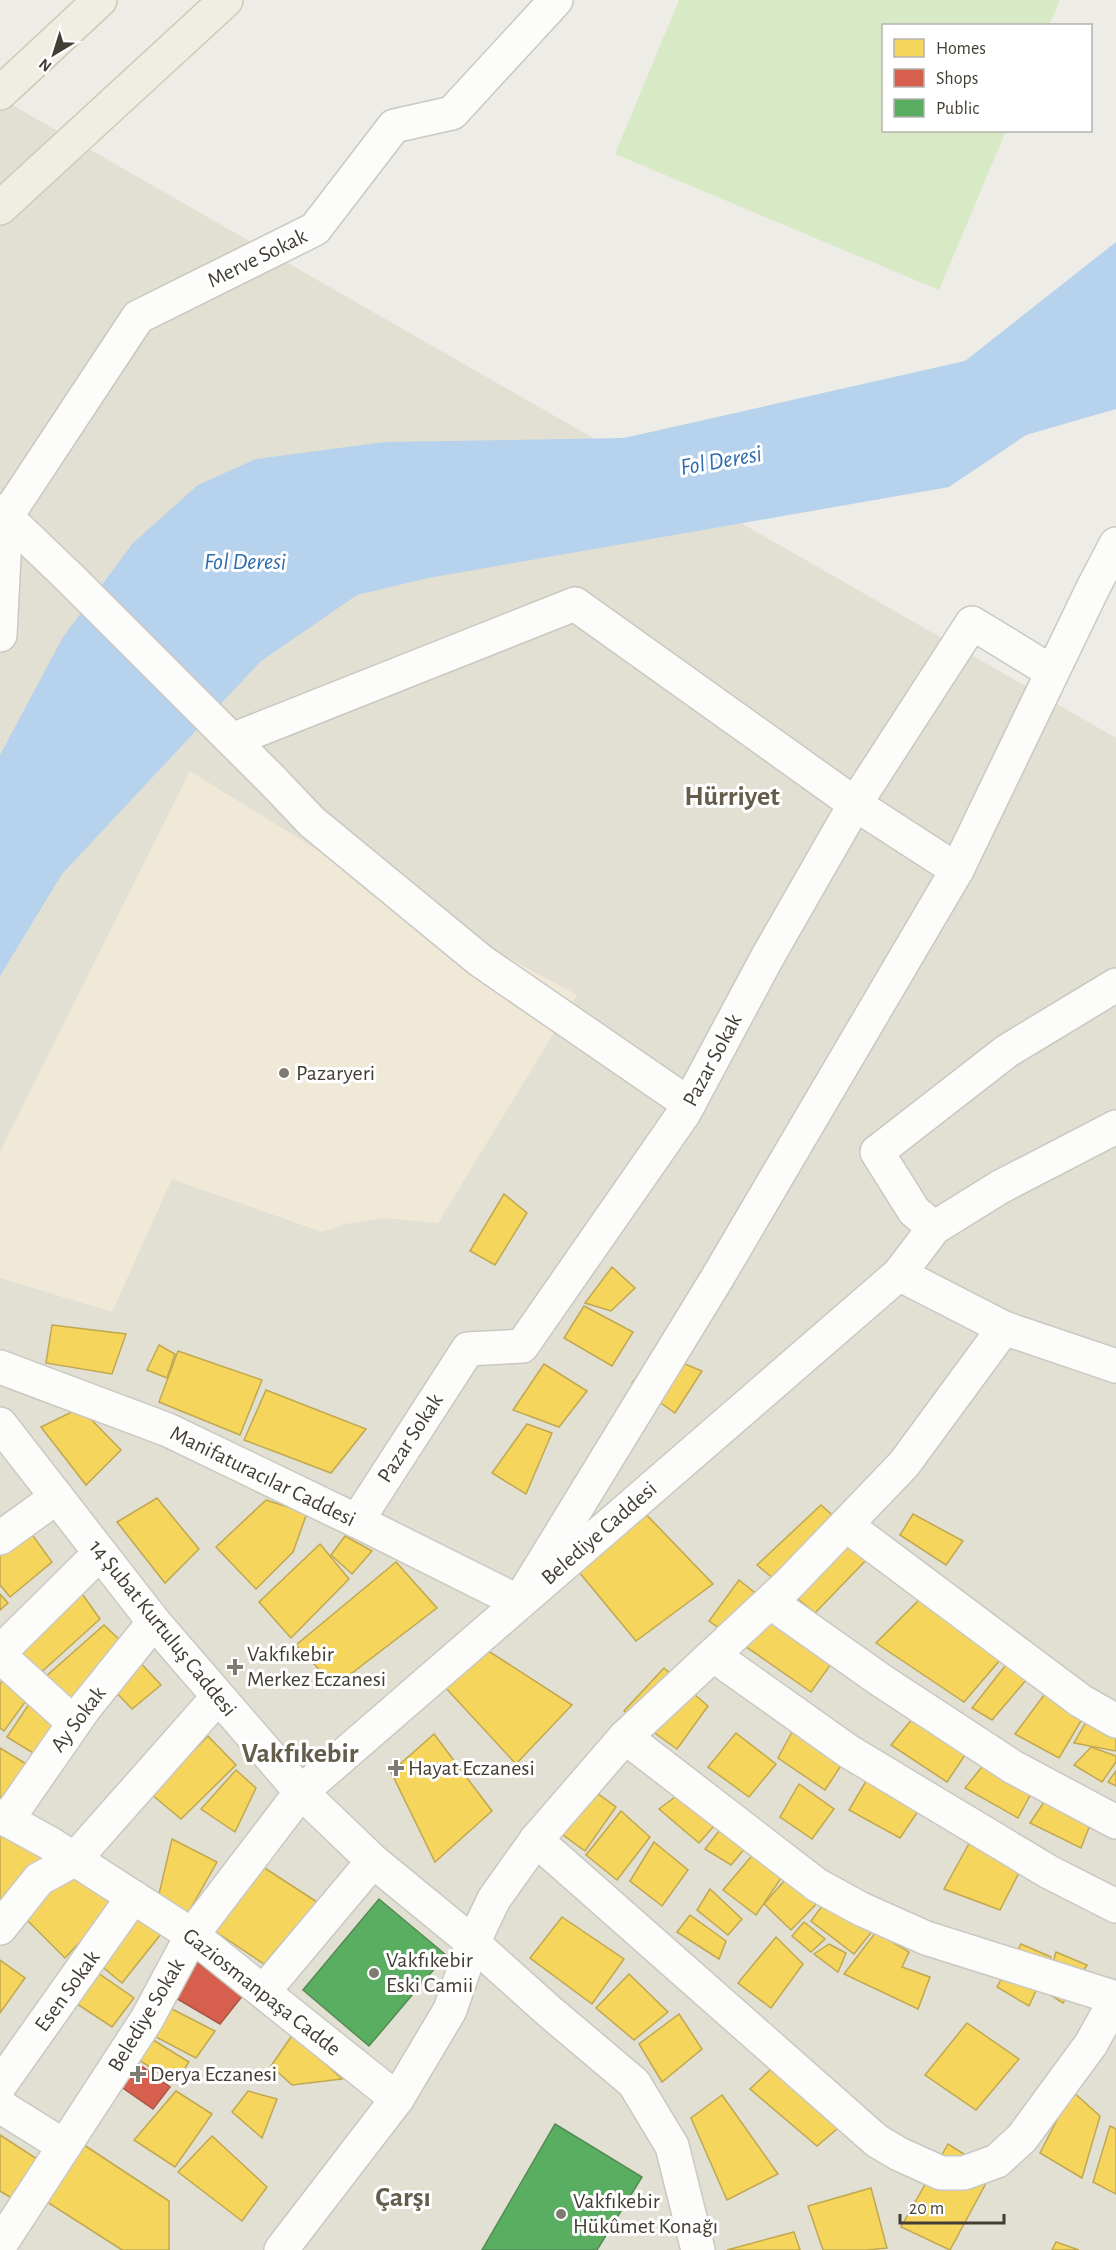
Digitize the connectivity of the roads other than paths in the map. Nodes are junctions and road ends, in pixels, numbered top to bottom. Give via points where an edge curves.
1 (100, 0) edge
2 (226, 0) edge
3 (556, 0) edge
4 (0, 93) edge
5 (0, 208) edge
6 (3, 514) edge
7 (1116, 544) edge
8 (0, 635) edge
9 (1052, 672) junction
10 (232, 740) junction
11 (855, 804) junction
12 (957, 870) junction
13 (1116, 985) edge
14 (689, 1104) junction
15 (1116, 1127) edge
16 (934, 1228) junction
17 (899, 1274) junction
18 (1004, 1328) junction
19 (1116, 1366) edge
20 (0, 1367) edge
21 (0, 1424) edge
22 (11, 1459) edge
23 (57, 1497) junction
24 (357, 1521) junction
25 (846, 1525) junction
26 (0, 1539) edge
27 (100, 1553) junction
28 (519, 1602) junction
29 (770, 1602) junction
30 (154, 1622) junction
31 (0, 1654) edge
32 (713, 1655) junction
33 (218, 1698) junction
34 (1116, 1721) edge
35 (74, 1723) junction
36 (625, 1737) junction
37 (301, 1792) junction
38 (4, 1818) edge
39 (1116, 1822) edge
40 (536, 1840) junction
41 (74, 1860) junction
42 (373, 1861) junction
43 (133, 1897) junction
44 (1116, 1906) edge
45 (0, 1928) edge
46 (192, 1935) junction
47 (473, 1943) junction
48 (264, 1991) junction
49 (1116, 1999) edge
50 (0, 2085) edge
51 (397, 2099) junction
52 (0, 2106) edge
53 (64, 2146) junction
54 (11, 2205) edge
55 (0, 2245) edge
56 (281, 2250) edge
57 (698, 2250) edge

1 - 4 main road
2 - 5 main road
3 - 6 street, Merve Sokak via 452,113 394,126 315,229 138,317
6 - 8 street
6 - 10 street
7 - 9 street
9 - 11 street, Pazar Sokak via 972,623
9 - 12 street
10 - 11 street via 575,604
10 - 14 street via 312,822 481,962
11 - 12 street
11 - 14 street, Pazar Sokak
12 - 28 street via 716,1280
13 - 16 street via 1007,1051 877,1152 914,1211
14 - 24 street, Pazar Sokak via 522,1346 468,1349
15 - 16 street via 1000,1187
16 - 17 street, Belediye Caddesi
17 - 18 street
17 - 28 street, Belediye Caddesi
18 - 19 street
18 - 25 street via 904,1464
20 - 24 street, Manifaturacılar Caddesi via 168,1430
21 - 22 street, 14 Şubat Kurtuluş Caddesi
22 - 23 street, 14 Şubat Kurtuluş Caddesi
23 - 26 street
23 - 27 street, 14 Şubat Kurtuluş Caddesi
24 - 28 street, Manifaturacılar Caddesi
25 - 29 street
25 - 34 street via 1081,1701
27 - 30 street, 14 Şubat Kurtuluş Caddesi
27 - 31 street
28 - 37 street, Belediye Caddesi
29 - 32 street
29 - 39 street via 1013,1767
30 - 33 street, 14 Şubat Kurtuluş Caddesi
30 - 35 street, Ay Sokak
31 - 35 street
32 - 36 street
32 - 44 street via 848,1751 1049,1872
33 - 37 street, 14 Şubat Kurtuluş Caddesi
33 - 41 street
35 - 38 street, Ay Sokak
36 - 40 street
36 - 49 street via 817,1885 861,1909 926,1938
37 - 42 street, 14 Şubat Kurtuluş Caddesi
37 - 46 street, Belediye Sokak
38 - 41 street, Gaziosmanpaşa Cadde
40 - 47 street via 494,1899
40 - 49 street via 877,2141 941,2173 964,2173 997,2161 1022,2138 1091,2044
41 - 43 street, Gaziosmanpaşa Cadde
41 - 45 street via 39,1879
42 - 47 street, 14 Şubat Kurtuluş Caddesi
42 - 48 street
43 - 46 street, Gaziosmanpaşa Cadde
43 - 50 street, Esen Sokak
46 - 48 street, Gaziosmanpaşa Cadde
46 - 53 street, Belediye Sokak via 147,2019
47 - 51 street via 450,2010
47 - 57 street, 14 Şubat Kurtuluş Caddesi via 634,2083 672,2146
48 - 51 street, Gaziosmanpaşa Cadde
51 - 56 street
52 - 53 street
53 - 54 street, Belediye Sokak
54 - 55 street, Belediye Sokak

